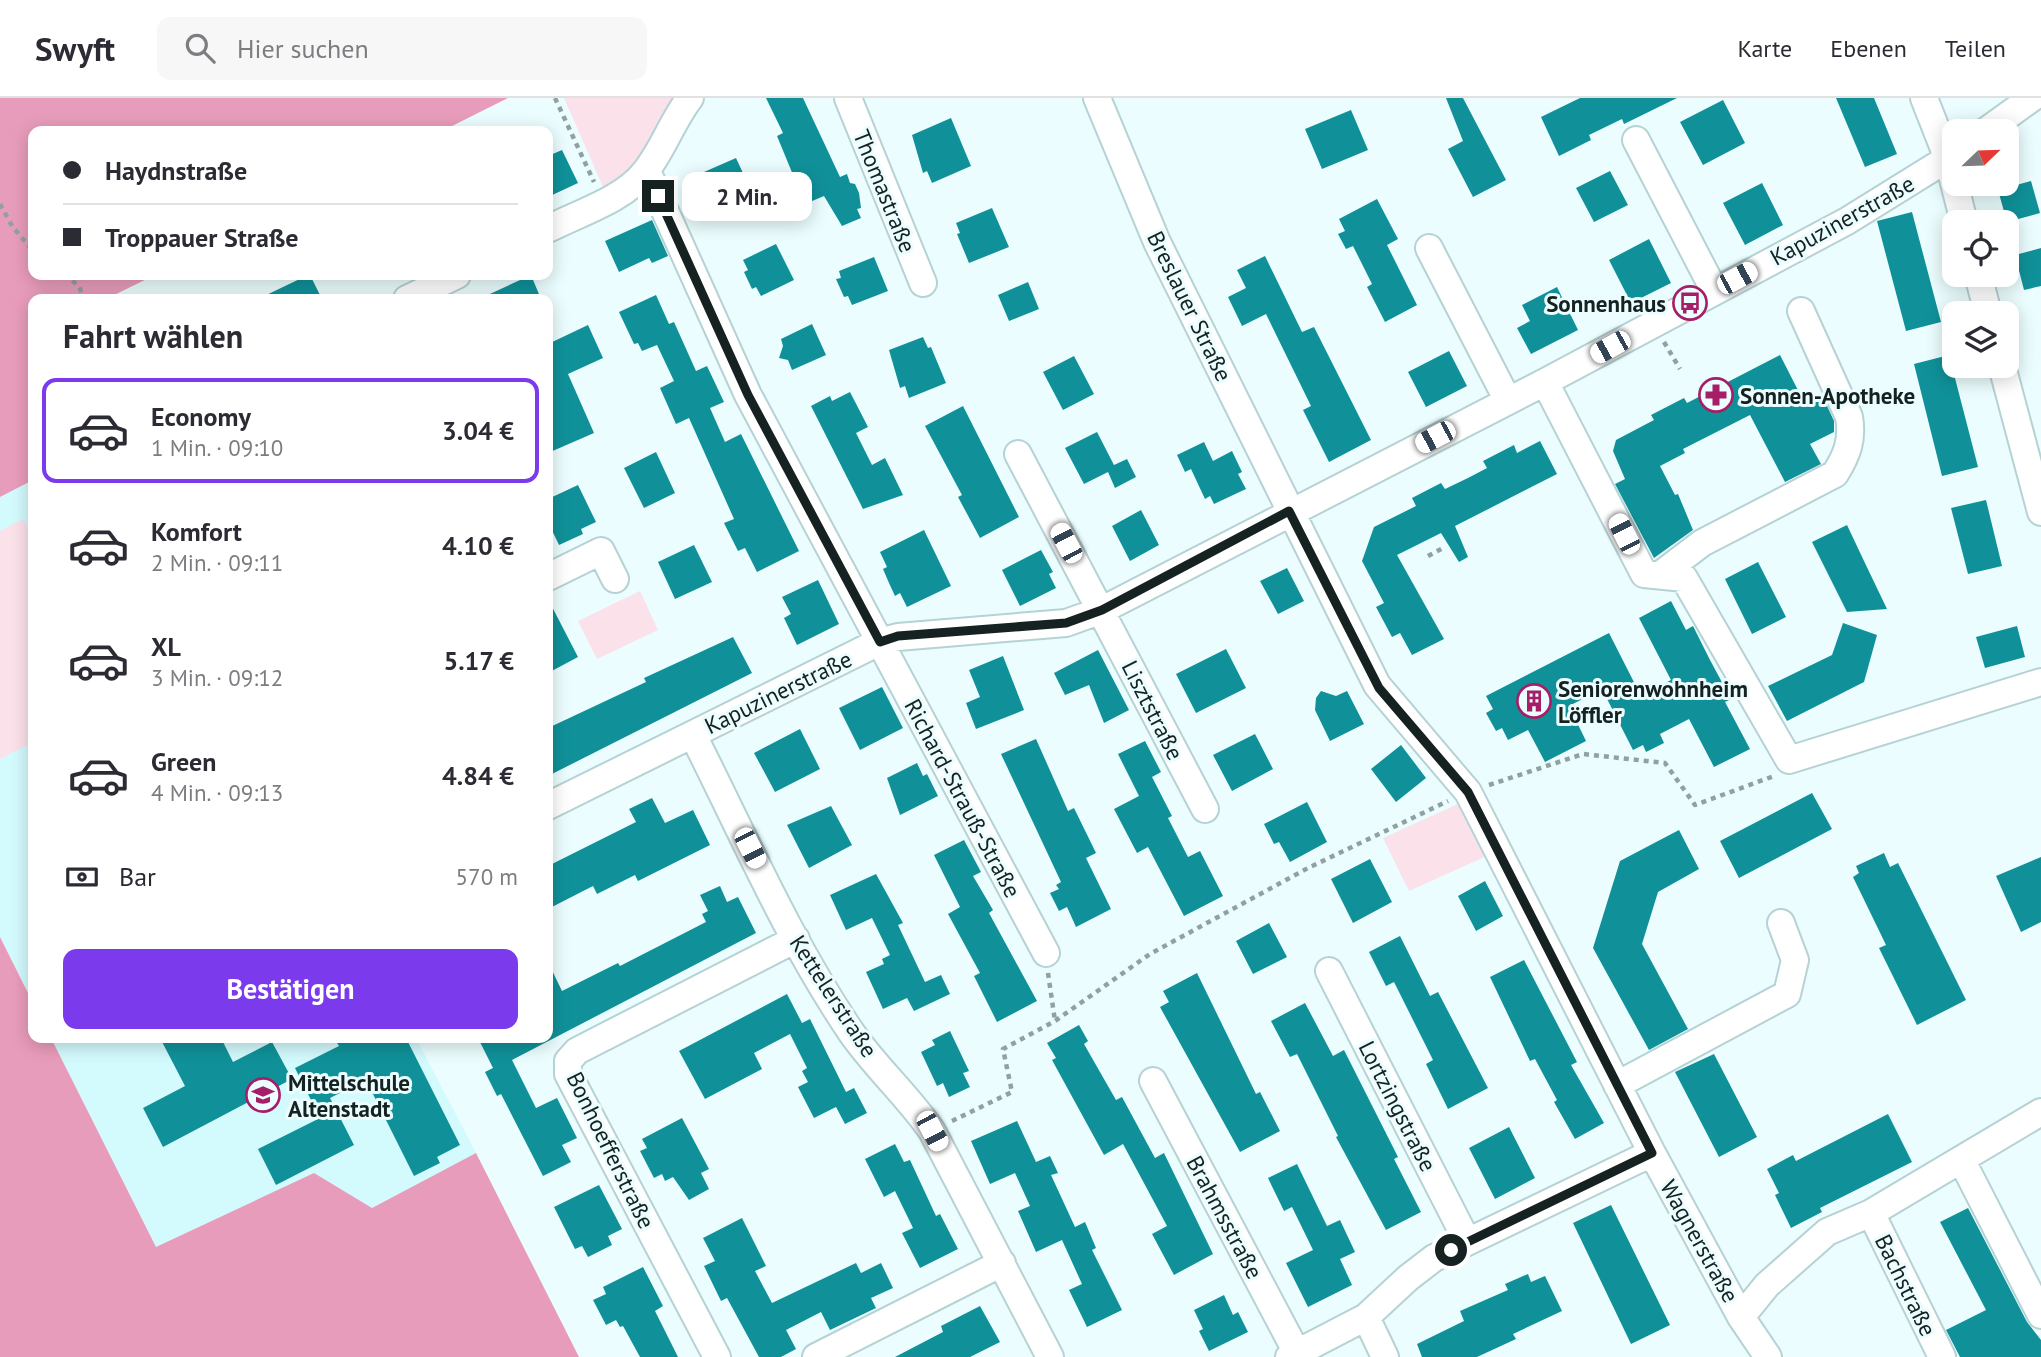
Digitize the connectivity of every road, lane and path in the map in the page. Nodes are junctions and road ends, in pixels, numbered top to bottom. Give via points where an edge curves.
1 (555, 98) edge
2 (690, 98) edge
3 (848, 98) edge
4 (1097, 98) edge
5 (1924, 98) edge
6 (2032, 98) edge
7 (2003, 119) edge
8 (1942, 137) edge
9 (1636, 140) dead end
10 (1942, 162) edge
11 (647, 171) junction
12 (603, 201) junction
13 (0, 204) edge
14 (553, 226) edge
15 (28, 245) edge
16 (1429, 248) dead end
17 (71, 280) edge
18 (923, 283) dead end
19 (457, 284) edge
20 (1714, 290) junction
21 (82, 294) edge
22 (424, 294) edge
23 (1801, 311) dead end
24 (2005, 378) edge
25 (1545, 382) junction
26 (1507, 399) junction
27 (1018, 454) dead end
28 (1289, 511) junction
29 (2041, 512) edge
30 (1445, 547) dead end
31 (1428, 556) dead end
32 (553, 575) edge
33 (1660, 575) junction
34 (615, 579) dead end
35 (1102, 610) junction
36 (880, 642) junction
37 (2041, 682) edge
38 (692, 735) junction
39 (1789, 760) junction
40 (1468, 792) junction
41 (553, 804) edge
42 (1205, 809) dead end
43 (1781, 923) dead end
44 (796, 939) junction
45 (1046, 953) joint
46 (1329, 971) dead end
47 (1055, 1021) junction
48 (1153, 1081) dead end
49 (1617, 1086) junction
50 (2041, 1112) edge
51 (932, 1131) junction
52 (1652, 1153) junction
53 (1962, 1161) junction
54 (1871, 1213) junction
55 (1467, 1241) junction
56 (1002, 1263) junction
57 (2041, 1315) edge
58 (1366, 1317) junction
59 (1741, 1317) junction
60 (1293, 1355) edge
61 (717, 1357) edge
62 (816, 1357) edge
63 (1050, 1357) edge
64 (1385, 1357) edge
65 (1768, 1357) edge
66 (1942, 1357) edge

1 - 12 path
2 - 11 street via 674,118
3 - 18 street, Thomastraße
4 - 28 street, Breslauer Straße via 1157,242
5 - 8 street
6 - 7 street
9 - 20 street
10 - 20 street, Kapuzinerstraße via 1847,220
11 - 12 street
11 - 36 street, Richard-Strauß-Straße via 748,395
12 - 14 street
13 - 15 path
16 - 26 street
17 - 21 path
19 - 22 street
20 - 25 street, Kapuzinerstraße
23 - 33 street via 1849,417 1852,432 1846,456 1835,474 1702,543
24 - 29 street
25 - 26 street, Kapuzinerstraße
25 - 33 street via 1644,574
26 - 28 street, Kapuzinerstraße
27 - 35 street, Lisztstraße
28 - 35 street, Kapuzinerstraße
28 - 40 street, Wagnerstraße via 1379,688
30 - 31 path
32 - 34 street via 601,551
33 - 39 street via 1684,578
35 - 36 street, Kapuzinerstraße via 1066,623 898,636
35 - 42 street, Lisztstraße
36 - 38 street, Kapuzinerstraße
36 - 45 street, Richard-Strauß-Straße
37 - 39 street
38 - 41 street, Kapuzinerstraße
38 - 44 street, Kettelerstraße
39 - 40 path via 1775,775 1695,805 1665,763 1583,754
40 - 47 path via 1308,868 1150,954
40 - 49 street, Wagnerstraße
43 - 49 street via 1795,960 1787,994
44 - 51 street, Kettelerstraße via 852,1033
44 - 61 street, Bonhoefferstraße via 577,1051 568,1061 568,1074
45 - 47 path
46 - 55 street, Lortzingstraße
47 - 51 path via 1003,1049 1012,1092
48 - 60 street, Brahmsstraße
49 - 52 street, Wagnerstraße
50 - 53 street, Bachstraße
51 - 56 street, Kettelerstraße
52 - 55 street
52 - 59 street, Wagnerstraße
53 - 54 street, Bachstraße
53 - 57 street
54 - 59 street, Bachstraße via 1827,1232 1768,1284
54 - 66 street, Bachstraße
55 - 58 street via 1434,1258
56 - 62 street
56 - 63 street, Kettelerstraße
58 - 60 street
58 - 64 street
59 - 65 street, Wagnerstraße

